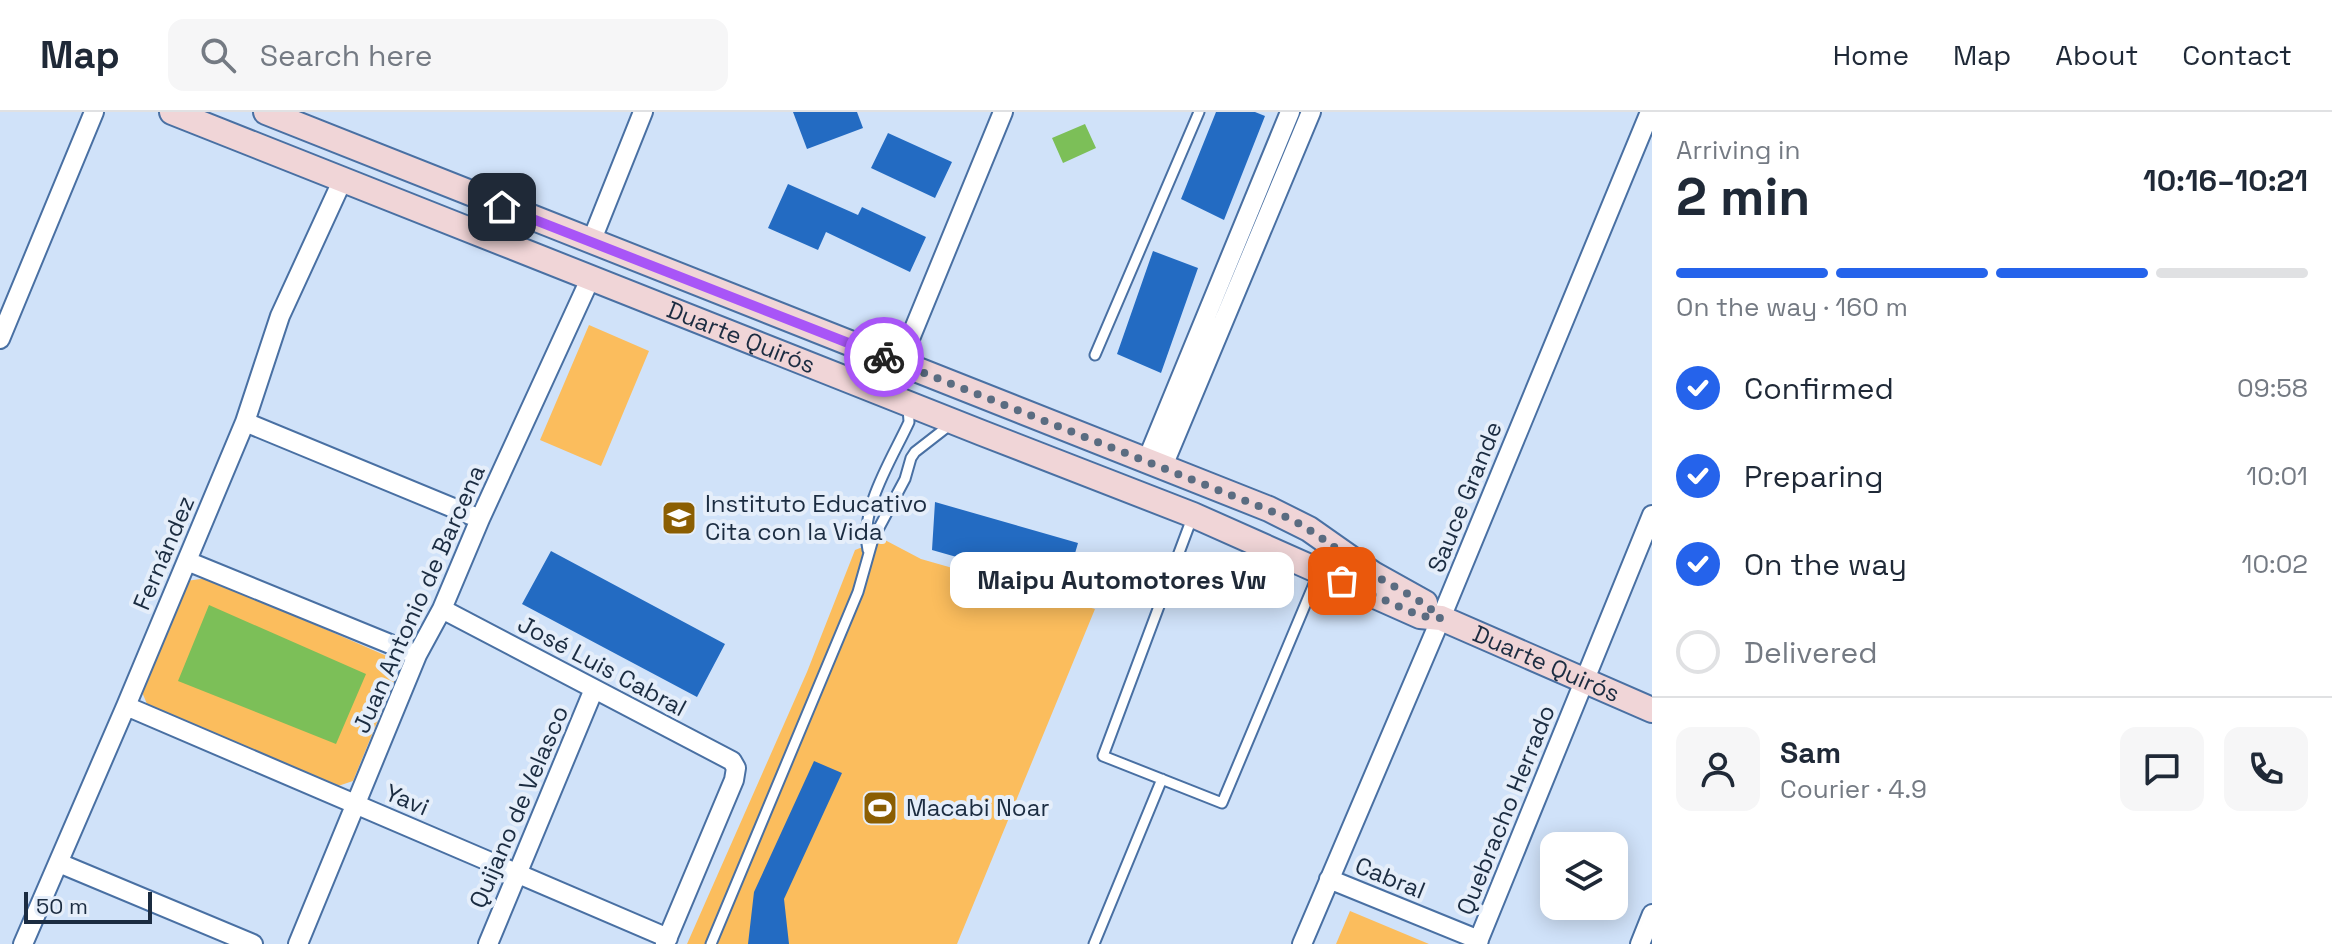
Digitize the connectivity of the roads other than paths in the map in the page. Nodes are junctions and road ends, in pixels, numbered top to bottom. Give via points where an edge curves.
1 (94, 112) edge
2 (172, 112) edge
3 (266, 112) edge
4 (643, 112) edge
5 (1003, 112) edge
6 (1199, 112) edge
7 (1290, 112) edge
8 (1311, 112) edge
9 (1650, 112) edge
10 (343, 179) junction
11 (591, 242) junction
12 (591, 277) junction
13 (0, 339) edge
14 (1095, 355) dead end
15 (900, 363) junction
16 (908, 403) junction
17 (245, 422) junction
18 (953, 422) junction
19 (1155, 463) junction
20 (1193, 515) junction
21 (1652, 515) edge
22 (480, 519) junction
23 (868, 550) junction
24 (187, 561) junction
25 (1320, 571) junction
26 (442, 609) junction
27 (1441, 618) junction
28 (417, 655) junction
29 (1585, 679) junction
30 (594, 689) junction
31 (126, 706) junction
32 (1652, 710) edge
33 (1162, 779) junction
34 (356, 804) junction
35 (59, 863) junction
36 (517, 873) junction
37 (1329, 879) junction
38 (667, 941) edge
39 (1478, 942) edge
40 (23, 944) edge
41 (253, 944) edge
42 (298, 944) edge
43 (488, 944) edge
44 (711, 944) edge
45 (1094, 944) edge
46 (1302, 944) edge

1 - 13 street
2 - 10 main road, Duarte Quirós
3 - 11 main road, Duarte Quirós
4 - 11 street
5 - 15 street
6 - 14 lane
7 - 19 street
8 - 19 street
9 - 27 street, Sauce Grande
10 - 12 main road, Duarte Quirós
10 - 17 street, Fernández via 280,316
11 - 15 main road, Duarte Quirós
12 - 16 main road, Duarte Quirós
12 - 22 street, Juan Antonio de Barcena
15 - 19 main road, Duarte Quirós
16 - 18 main road, Duarte Quirós
16 - 23 lane via 909,422 871,504
17 - 22 street
17 - 24 street, Fernández
18 - 20 main road, Duarte Quirós
18 - 23 lane via 915,452
19 - 27 main road, Duarte Quirós via 1309,529 1426,603
20 - 25 main road, Duarte Quirós
20 - 33 lane via 1103,756
21 - 29 street, Quebracho Herrado
22 - 26 street, Juan Antonio de Barcena
23 - 44 lane via 858,592
24 - 28 street
24 - 31 street, Fernández
25 - 27 main road, Duarte Quirós via 1420,616
25 - 33 lane via 1222,803
26 - 28 street, Juan Antonio de Barcena
26 - 30 street, José Luis Cabral
27 - 29 main road, Duarte Quirós
27 - 37 street, Sauce Grande
28 - 34 street, Juan Antonio de Barcena
29 - 32 main road, Duarte Quirós
29 - 39 street, Quebracho Herrado
30 - 36 street, Quijano de Velasco
30 - 38 street, José Luis Cabral via 732,761 736,768
31 - 34 street, Yavi
31 - 35 street, Fernández
33 - 45 lane
34 - 36 street, Yavi
34 - 42 street, Juan Antonio de Barcena
35 - 40 street, Fernández
35 - 41 street
36 - 38 street, Yavi
36 - 43 street, Quijano de Velasco
37 - 39 street, Cabral
37 - 46 street, Sauce Grande

